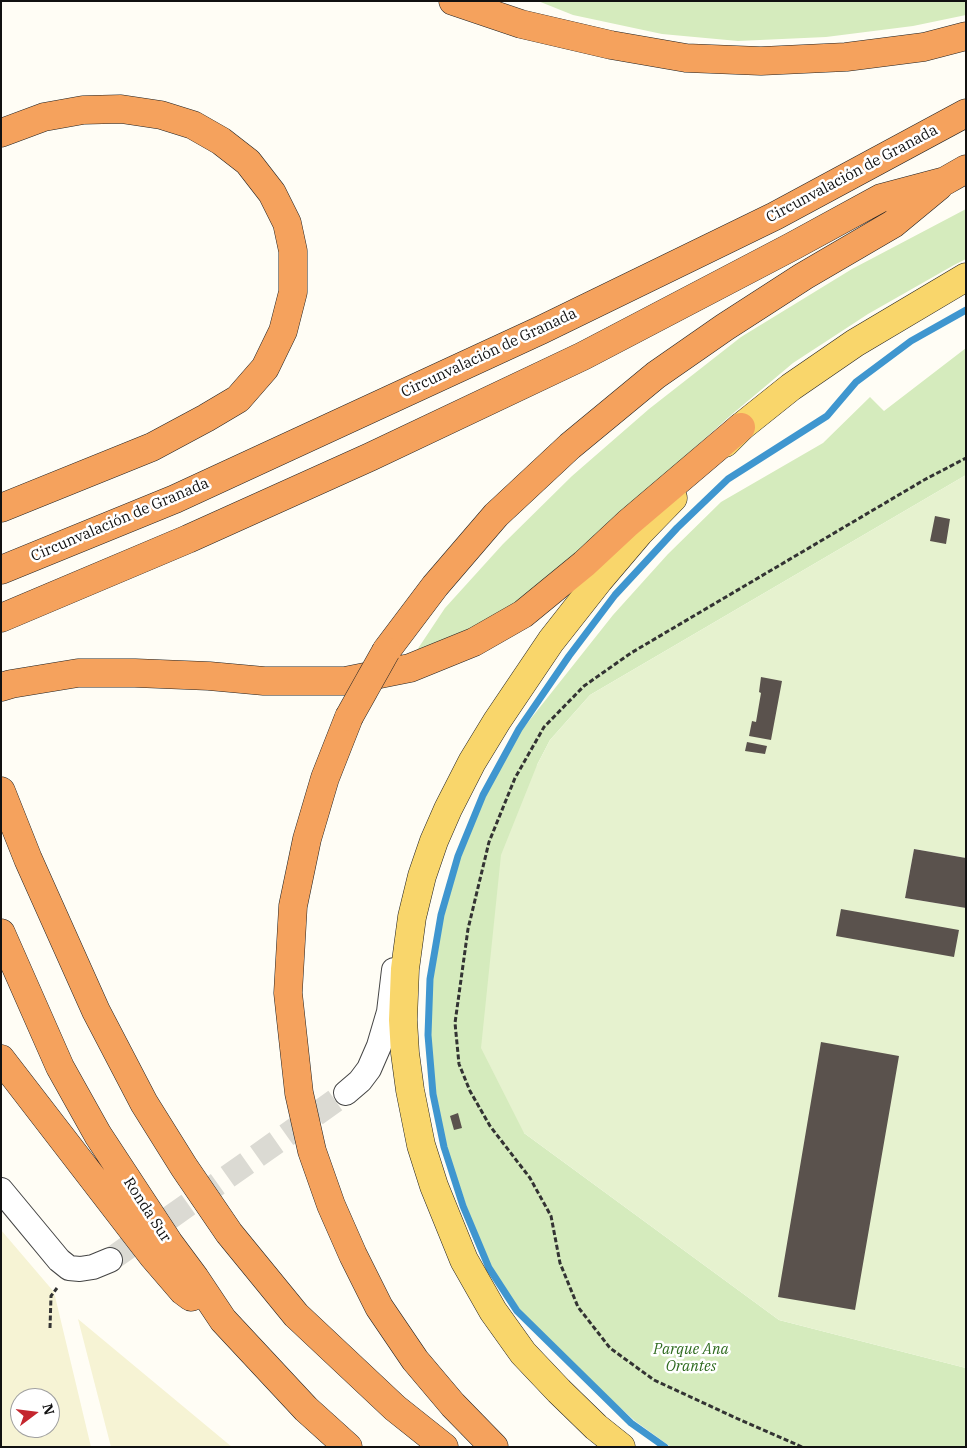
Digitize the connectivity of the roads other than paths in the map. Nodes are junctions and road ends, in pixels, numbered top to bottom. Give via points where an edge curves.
1 (453, 1) edge
2 (966, 36) edge
3 (966, 113) edge
4 (1, 133) edge
5 (955, 175) edge
6 (966, 278) edge
7 (741, 427) junction
8 (1, 508) edge
9 (1, 570) edge
10 (1, 618) edge
11 (1, 687) edge
12 (1, 791) edge
13 (412, 917) junction
14 (1, 933) edge
15 (1, 1059) edge
16 (346, 1093) tunnel mouth
17 (1, 1190) edge
18 (110, 1260) tunnel mouth
19 (223, 1320) junction
20 (348, 1447) edge
21 (444, 1447) edge
22 (494, 1447) edge
23 (621, 1447) edge

1 - 2 highway via 521,24 612,46 686,58 761,61 846,57 924,47
3 - 9 highway, Circunvalación de Granada via 775,216 541,330 175,499
4 - 8 highway via 44,117 83,110 121,109 160,115 193,125 248,162 272,193 287,223 293,251 293,292 283,331 265,368 238,399 152,447
5 - 10 highway via 881,198 574,360 188,539
5 - 22 highway, bridge via 893,224 749,311 656,375 570,446 496,515 434,586 386,651 349,717 325,778 307,839 293,906 288,992 299,1093 312,1151 331,1205 380,1307 415,1360
6 - 7 main road via 855,343 791,387
7 - 11 highway via 523,614 474,642 410,668 345,681 78,673
7 - 13 main road via 639,533 550,641 517,690 472,762 448,809 422,876
12 - 21 highway via 96,1011 144,1103 228,1233 296,1315 395,1408
13 - 16 street via 400,942 389,1012 379,1046 369,1069
13 - 23 main road via 404,969 405,1053 421,1145 434,1186 464,1260 493,1311 523,1353 559,1392
14 - 19 highway, Ronda Sur via 60,1067 98,1135
15 - 19 highway via 183,1292
17 - 18 street via 69,1268 93,1267
19 - 20 highway, Ronda Sur via 306,1409

